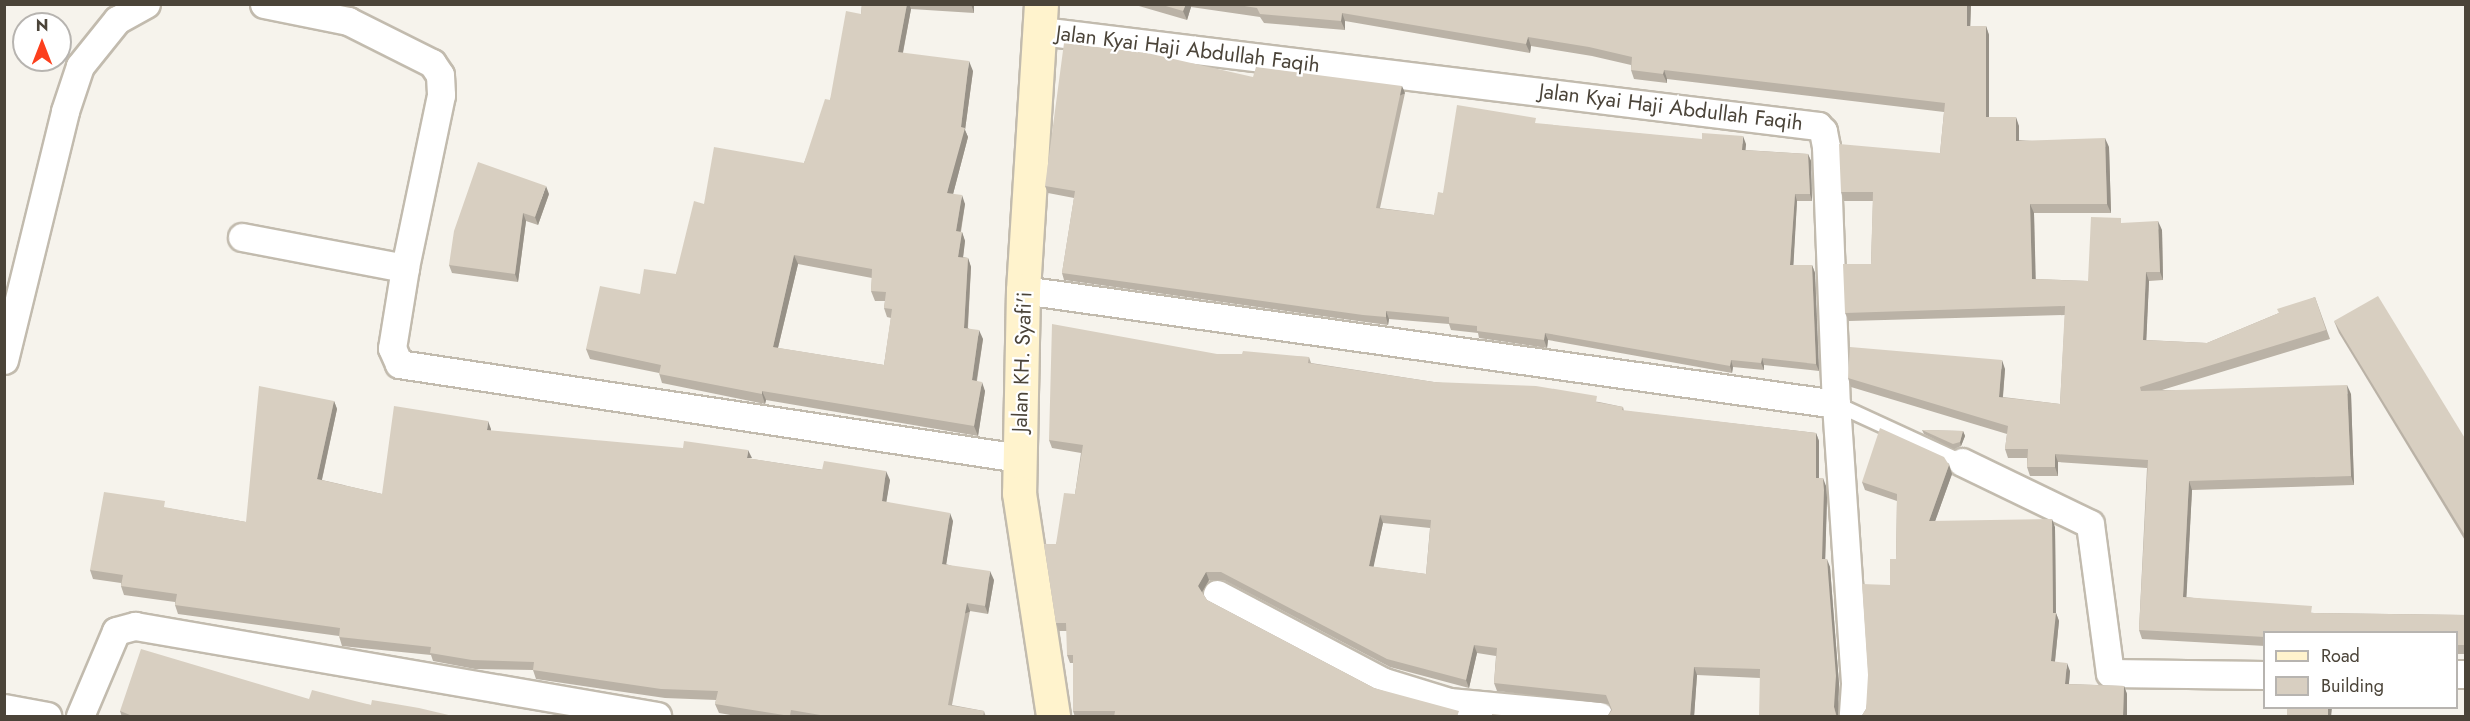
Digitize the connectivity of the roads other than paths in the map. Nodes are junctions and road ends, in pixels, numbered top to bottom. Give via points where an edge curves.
1 (146, 4) edge
2 (264, 4) edge
3 (1041, 18) edge
4 (242, 237) dead end
5 (405, 268) junction
6 (1023, 290) junction
7 (4, 360) edge
8 (1836, 404) junction
9 (1019, 458) junction
10 (1962, 462) joint
11 (1217, 594) dead end
12 (2263, 675) edge
13 (4, 708) edge
14 (48, 717) edge
15 (80, 717) edge
16 (657, 717) edge
17 (1053, 717) edge
18 (1599, 717) edge
19 (1853, 717) edge

1 - 7 street via 117,20 80,66 65,111
2 - 5 street via 348,21 432,63 440,75 441,95
3 - 6 main road, Jalan KH. Syafi'i
3 - 8 street, Jalan Kyai Haji Abdullah Faqih via 1818,126 1826,147
4 - 5 street
5 - 9 street via 392,348 395,360 406,367
6 - 8 street
6 - 9 main road, Jalan KH. Syafi'i
8 - 10 lane
8 - 19 street, Jalan Kyai Haji Abdullah Faqih via 1855,684
9 - 17 main road, Jalan KH. Syafi'i via 1019,493
10 - 12 street via 2090,524 2110,673
11 - 18 street via 1384,682 1449,702
13 - 14 street
15 - 16 street via 116,631 145,626

